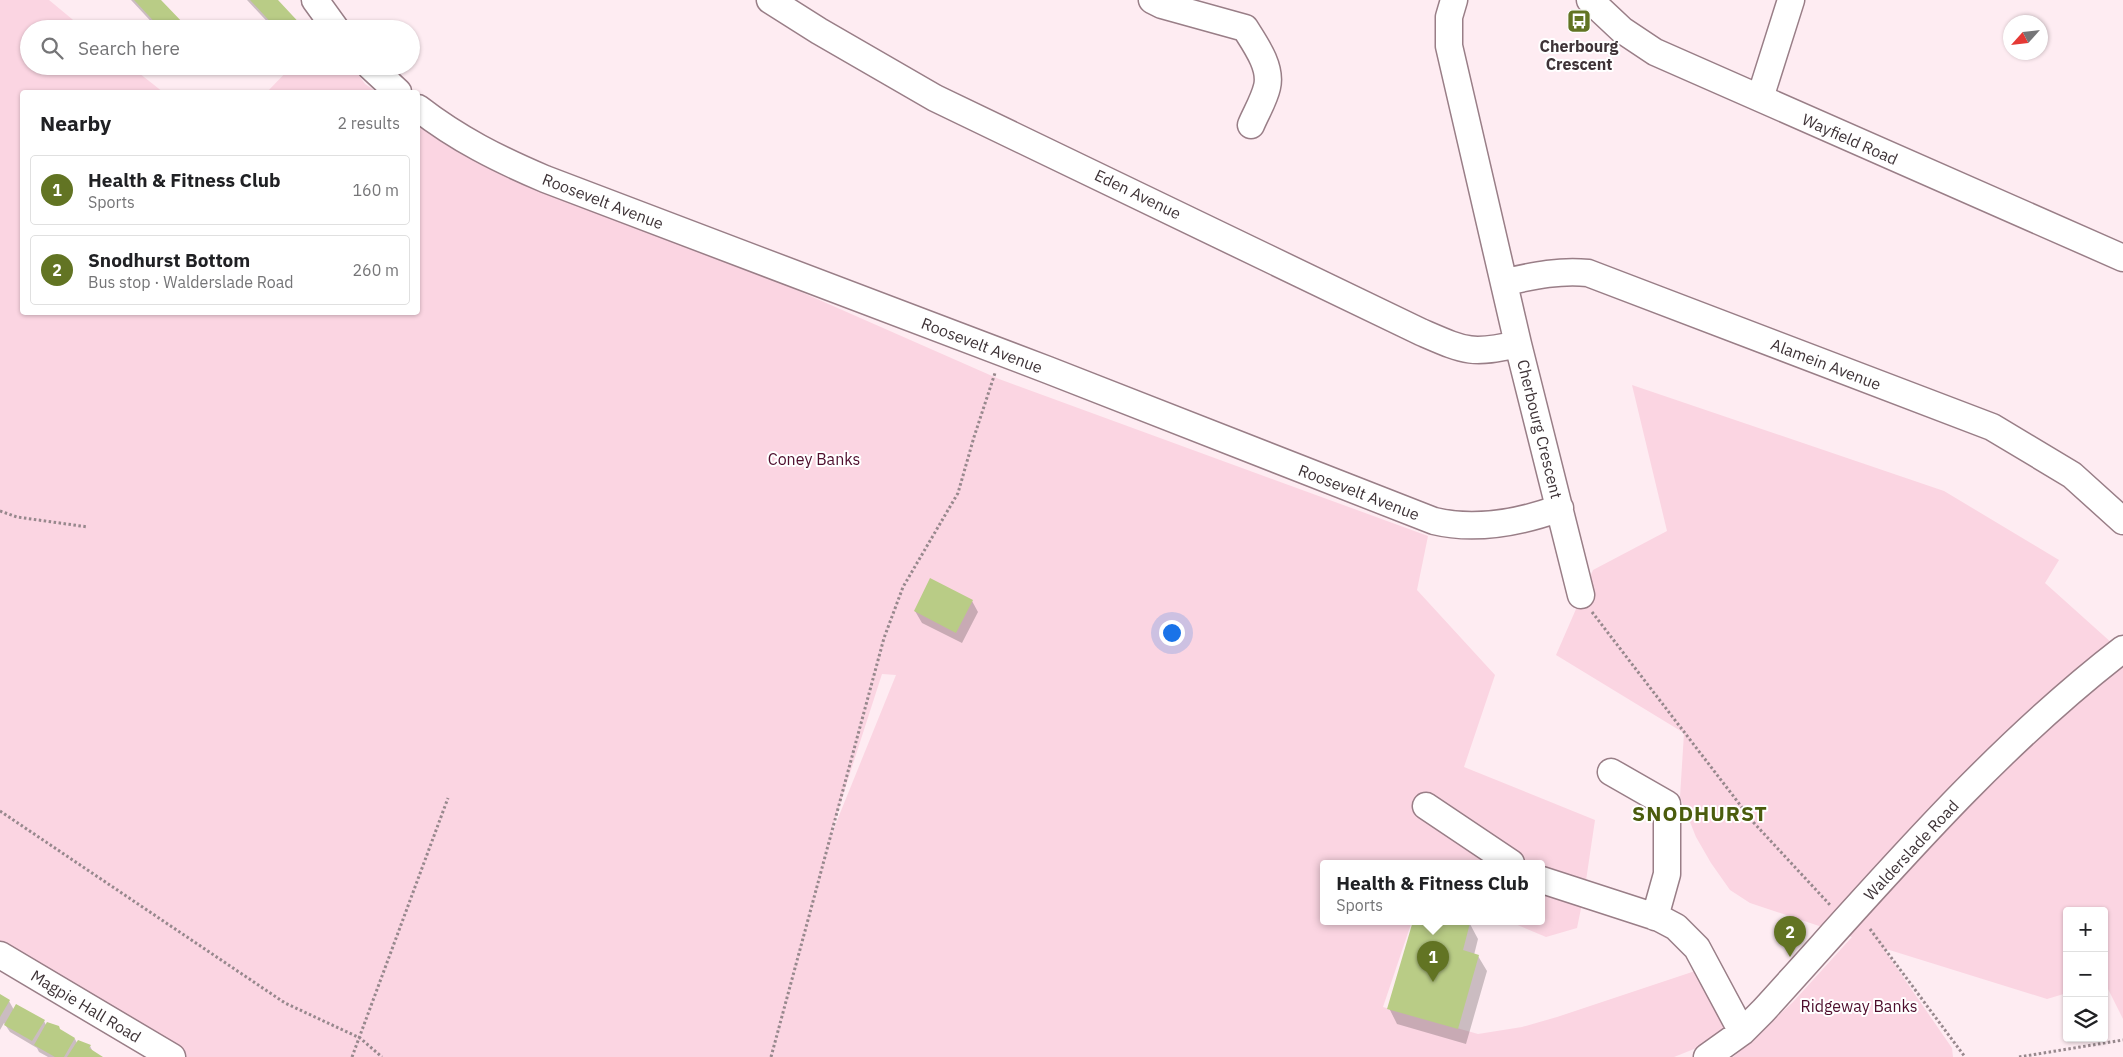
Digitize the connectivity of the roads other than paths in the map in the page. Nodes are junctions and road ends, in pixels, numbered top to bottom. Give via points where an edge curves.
1 (315, 0) edge
2 (770, 0) edge
3 (1152, 0) edge
4 (1454, 0) edge
5 (1590, 0) edge
6 (1791, 0) edge
7 (329, 20) edge
8 (380, 75) edge
9 (396, 90) edge
10 (1760, 98) junction
11 (420, 110) edge
12 (1251, 124) dead end
13 (2123, 258) edge
14 (1505, 282) junction
15 (1518, 344) junction
16 (1560, 508) junction
17 (2123, 521) edge
18 (1581, 595) road end
19 (2123, 649) edge
20 (1611, 772) dead end
21 (1426, 806) dead end
22 (1507, 860) edge
23 (1545, 881) edge
24 (1655, 917) junction
25 (0, 955) edge
26 (1742, 1032) junction
27 (172, 1057) edge
28 (1707, 1057) edge

1 - 7 street
2 - 15 street, Eden Avenue via 936,98 1421,332 1472,351
3 - 12 street via 1245,28 1260,51 1268,86
4 - 14 street, Cherbourg Crescent via 1449,17 1449,46
5 - 10 street, Wayfield Road via 1622,30 1655,52
6 - 10 street
8 - 9 street
10 - 13 street, Wayfield Road
11 - 16 street, Roosevelt Avenue via 450,133 544,180 1434,521 1489,524 1529,518
14 - 15 street, Cherbourg Crescent
14 - 17 street, Alamein Avenue via 1551,272 1588,273 1992,427 2072,475
15 - 16 street, Cherbourg Crescent
16 - 18 street, Cherbourg Crescent
19 - 26 street, Walderslade Road via 1990,766
20 - 24 street via 1667,804 1667,874
21 - 22 street
23 - 24 street
24 - 26 street via 1676,927 1697,948
25 - 27 street, Magpie Hall Road
26 - 28 street, Walderslade Road

